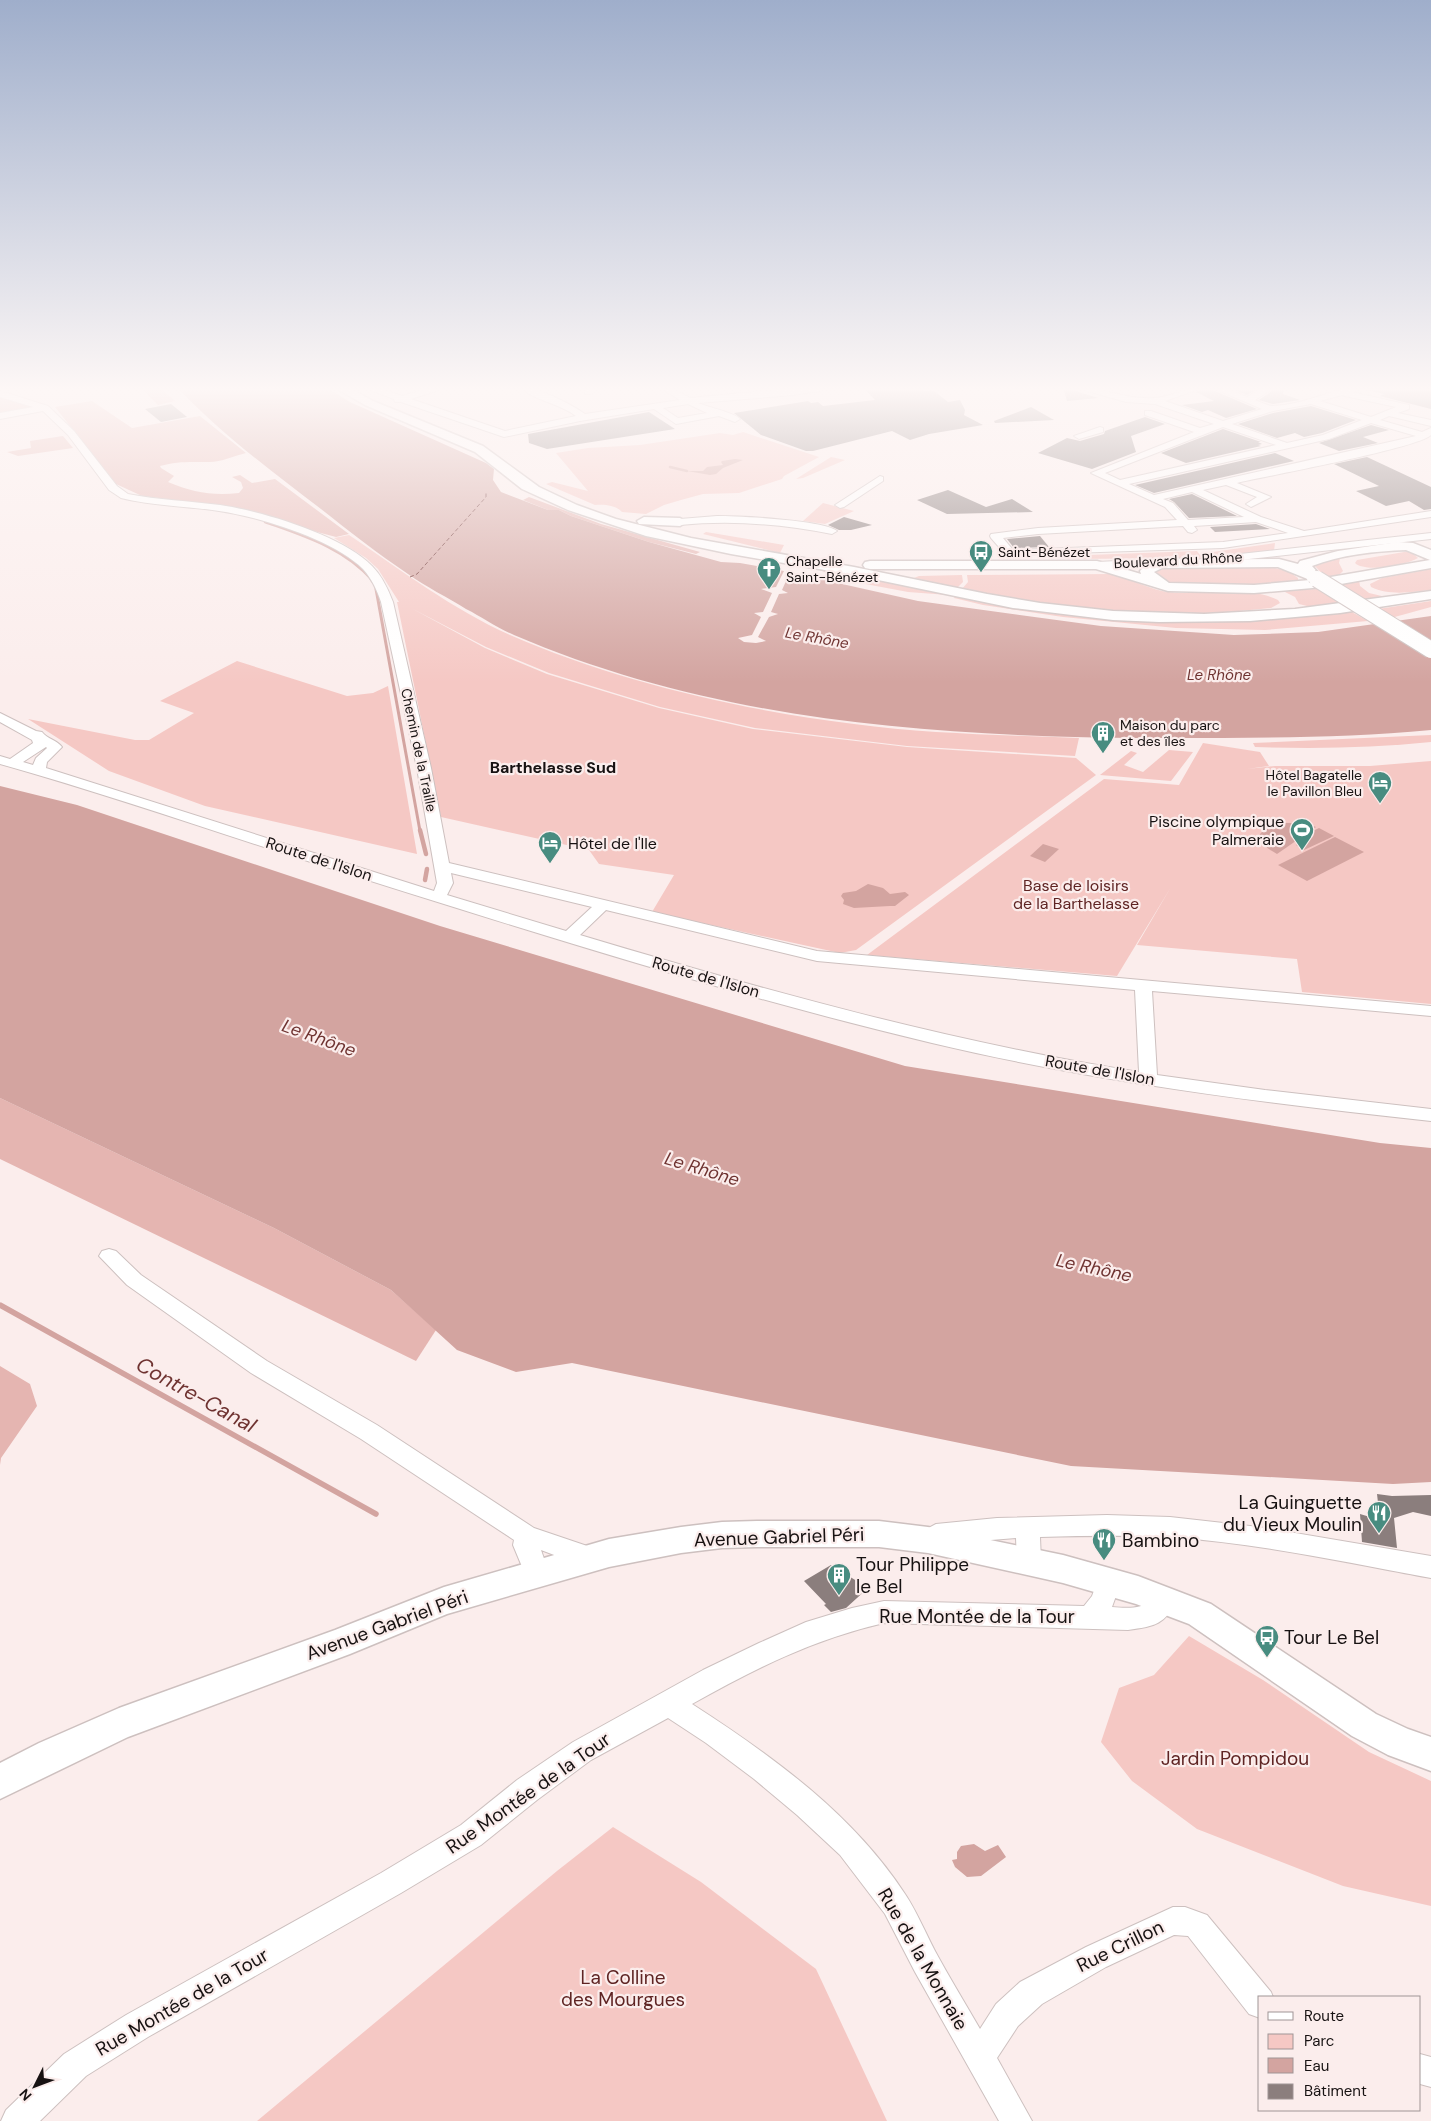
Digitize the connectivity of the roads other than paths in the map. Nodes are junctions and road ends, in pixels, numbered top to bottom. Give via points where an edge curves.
1 (111, 485) edge
2 (528, 485) edge
3 (540, 485) edge
4 (871, 485) edge
5 (1123, 485) edge
6 (1209, 485) edge
7 (1234, 485) edge
8 (1193, 489) junction
9 (1153, 498) junction
10 (1251, 504) dead end
11 (840, 506) dead end
12 (1431, 514) edge
13 (621, 519) junction
14 (1257, 519) junction
15 (685, 523) junction
16 (1186, 524) junction
17 (827, 528) dead end
18 (670, 534) junction
19 (1301, 534) junction
20 (1431, 536) edge
21 (1209, 545) junction
22 (1316, 548) junction
23 (1332, 548) junction
24 (751, 551) junction
25 (1431, 556) edge
26 (784, 559) junction
27 (1097, 564) junction
28 (1431, 564) edge
29 (900, 571) junction
30 (1376, 575) junction
31 (1313, 577) junction
32 (929, 587) junction
33 (1193, 589) junction
34 (1254, 589) junction
35 (1431, 595) edge
36 (1240, 618) junction
37 (1431, 650) edge
38 (0, 717) edge
39 (37, 735) junction
40 (6, 762) edge
41 (38, 771) junction
42 (442, 866) junction
43 (436, 897) junction
44 (602, 904) junction
45 (569, 937) junction
46 (1143, 986) junction
47 (1431, 1011) edge
48 (1148, 1079) junction
49 (1431, 1115) edge
50 (109, 1256) dead end
51 (1028, 1528) junction
52 (527, 1536) junction
53 (928, 1540) junction
54 (591, 1558) junction
55 (1029, 1562) junction
56 (1431, 1567) edge
57 (537, 1573) junction
58 (1109, 1582) junction
59 (1165, 1599) junction
60 (1091, 1616) junction
61 (668, 1703) junction
62 (1431, 1754) edge
63 (0, 1782) edge
64 (1258, 2001) edge
65 (980, 2058) junction
66 (17, 2121) edge
67 (1016, 2121) edge

1 - 42 street, Chemin de la Traille via 125,496 140,500 245,512 273,520 338,546 364,564 382,585 388,602
2 - 18 main road via 599,518 635,529
3 - 13 main road via 588,508
4 - 11 street
5 - 9 street
6 - 8 street
7 - 10 street via 1266,498
8 - 9 street
8 - 14 street
9 - 16 street via 1168,505
12 - 19 street
13 - 15 main road
13 - 18 main road
14 - 16 street
14 - 19 street
15 - 17 street via 761,521
15 - 18 main road
15 - 24 main road via 691,532
16 - 21 street
16 - 21 street via 994,536 1010,553
18 - 24 main road
18 - 26 main road
19 - 21 street via 1223,546
19 - 22 street
20 - 23 street
22 - 23 street
22 - 23 street
22 - 25 main road via 1398,546 1418,549
22 - 27 street, Boulevard du Rhône via 1221,560
22 - 31 main road via 1305,564
24 - 26 main road
26 - 29 main road via 879,561 885,572
26 - 32 main road
27 - 29 main road, Boulevard du Rhône
27 - 33 main road via 1158,585
28 - 30 main road
29 - 32 main road
30 - 34 main road
30 - 35 main road via 1365,584 1376,592
31 - 33 main road via 1279,563 1162,564 1152,566 1147,572 1157,582
31 - 37 main road, bridge
32 - 36 main road via 1068,611 1154,618
33 - 34 main road
34 - 36 main road via 1281,596 1288,600 1289,605
35 - 36 main road via 1296,614
38 - 39 street
39 - 40 street via 39,747
39 - 41 street via 55,747 41,761
40 - 41 street, Route de l'Islon
41 - 43 street, Route de l'Islon
42 - 43 street, Chemin de la Traille via 443,890
42 - 44 street
43 - 45 street, Route de l'Islon
44 - 45 street
44 - 46 street via 817,956
45 - 48 street, Route de l'Islon via 850,1017 961,1044
46 - 47 street
46 - 48 street
48 - 49 street, Route de l'Islon
50 - 52 street via 134,1280 259,1367 369,1432
51 - 53 street via 955,1531 936,1534
51 - 55 street
51 - 56 street via 1170,1527 1259,1537
52 - 54 street
52 - 57 street via 525,1545
53 - 54 main road, Avenue Gabriel Péri via 879,1534 722,1535
53 - 55 main road, Avenue Gabriel Péri
54 - 57 main road, Avenue Gabriel Péri
55 - 58 main road, Avenue Gabriel Péri
57 - 63 main road, Avenue Gabriel Péri via 444,1601 119,1724
58 - 59 main road, Avenue Gabriel Péri
58 - 60 street, Rue Montée de la Tour via 1102,1602
59 - 60 street, Rue Montée de la Tour via 1161,1608 1149,1616 1128,1619
59 - 62 main road, Avenue Gabriel Péri via 1200,1614 1364,1724 1400,1743
60 - 61 street, Rue Montée de la Tour via 884,1612 806,1634
61 - 65 street, Rue de la Monnaie via 715,1734 807,1805 850,1845 895,1904
61 - 66 street, Rue Montée de la Tour via 582,1751 471,1835 224,1975 75,2065
64 - 65 street, Rue Crillon via 1197,1925 1173,1921 1096,1957 1031,1993 1007,2015
65 - 67 street, Rue de la Monnaie

